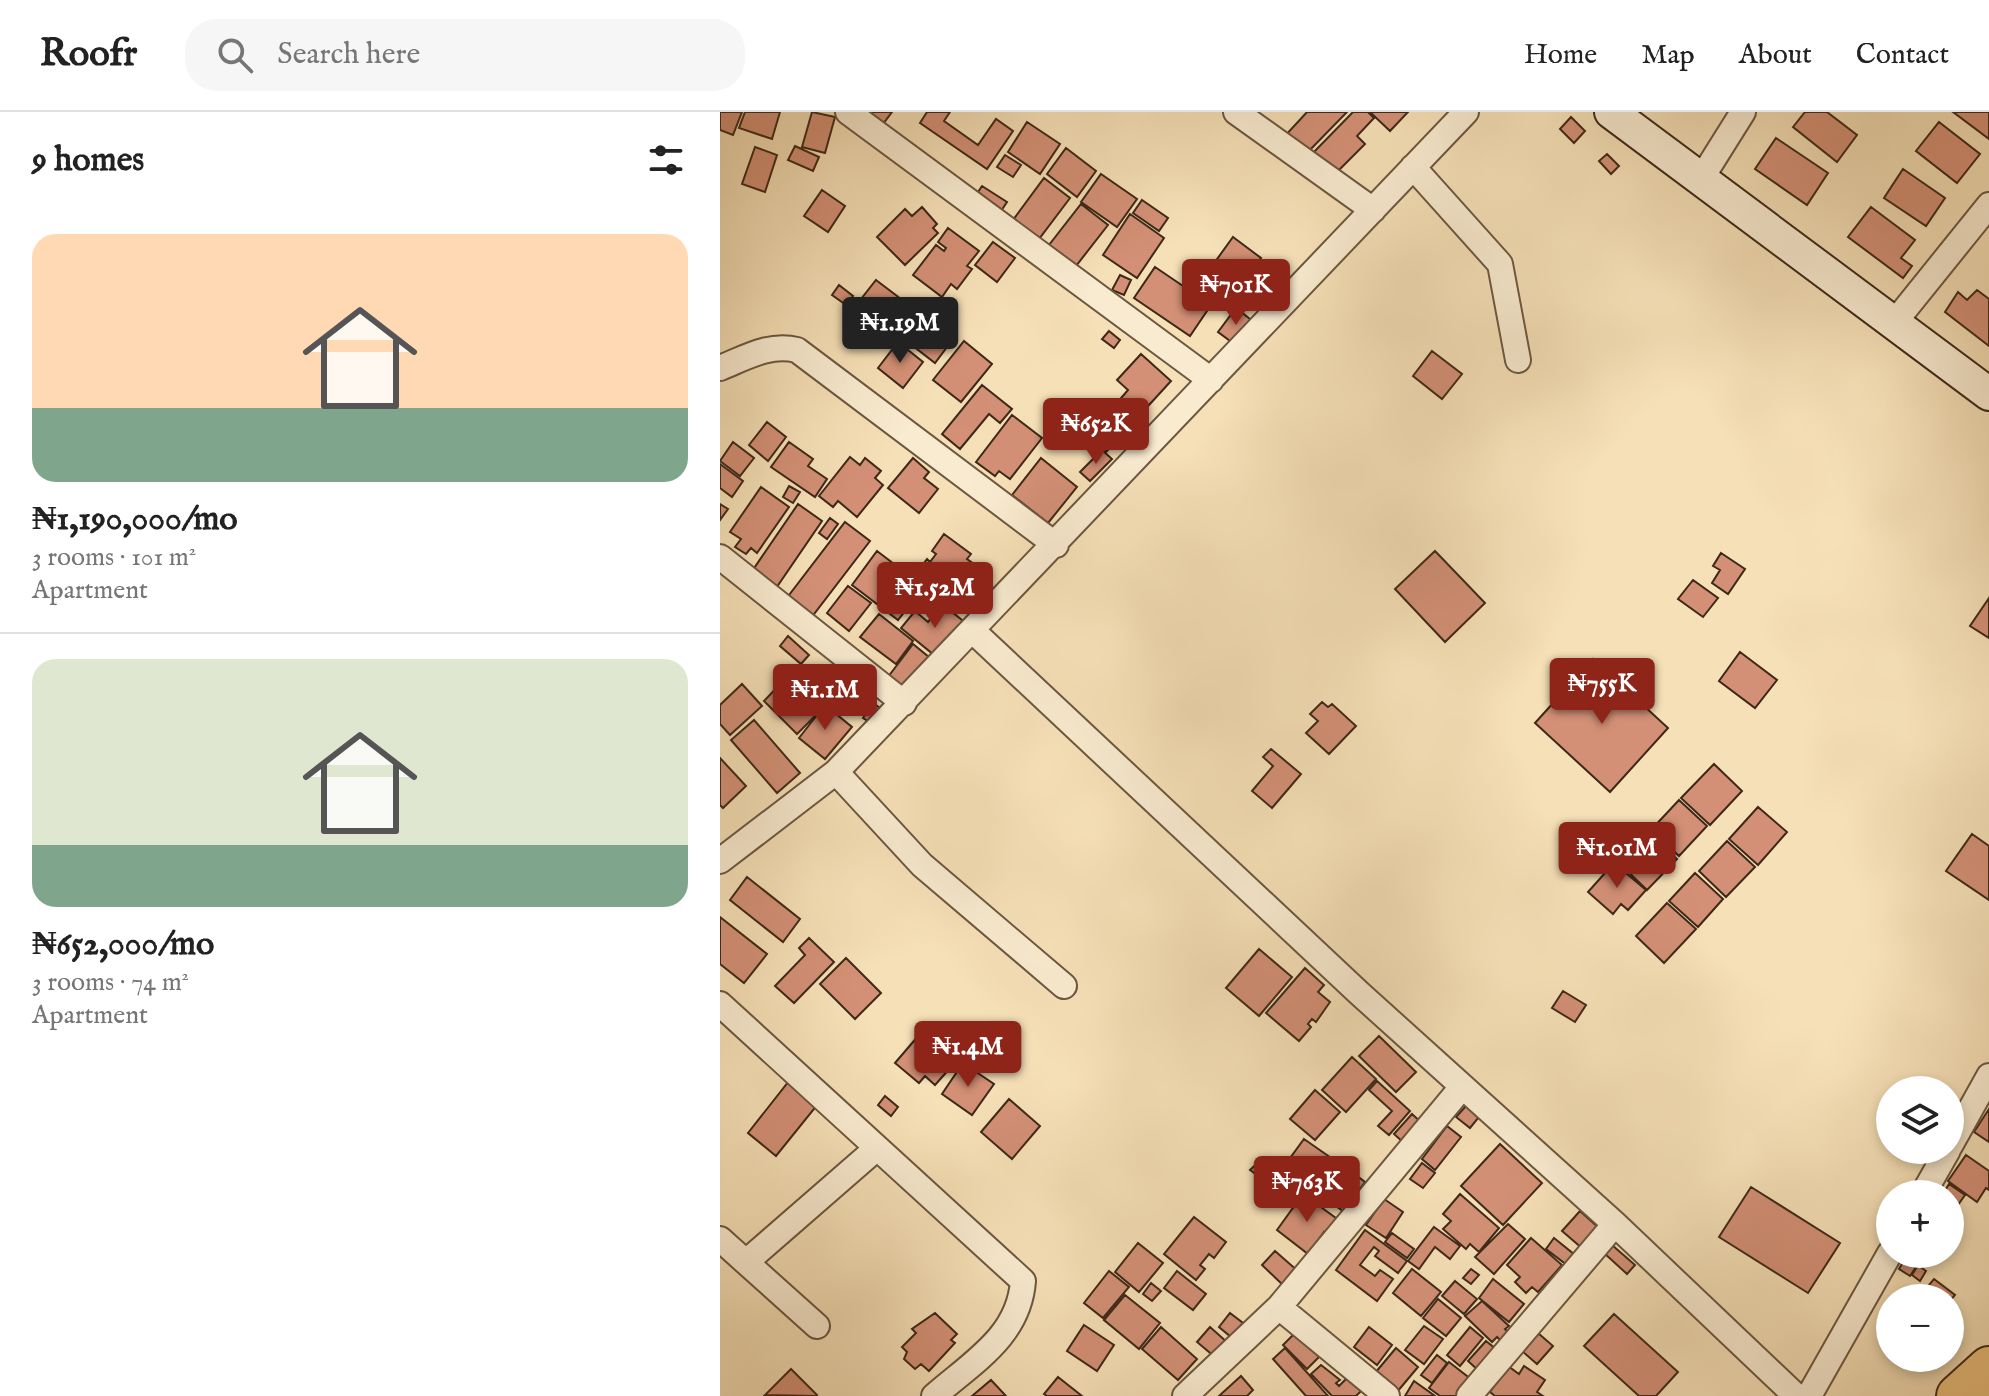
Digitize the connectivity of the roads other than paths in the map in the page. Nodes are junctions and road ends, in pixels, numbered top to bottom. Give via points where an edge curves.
1 (848, 112) edge
2 (1236, 112) edge
3 (1466, 112) edge
4 (1611, 112) edge
5 (1743, 112) edge
6 (1413, 167) junction
7 (1701, 179) junction
8 (1989, 205) edge
9 (1373, 210) junction
10 (1894, 323) junction
11 (1518, 360) dead end
12 (720, 368) edge
13 (1211, 380) junction
14 (1989, 394) edge
15 (1056, 545) junction
16 (720, 557) edge
17 (974, 632) junction
18 (904, 703) junction
19 (836, 772) junction
20 (720, 861) edge
21 (1064, 986) dead end
22 (720, 1004) edge
23 (1989, 1076) edge
24 (1462, 1087) junction
25 (1964, 1121) edge
26 (877, 1148) junction
27 (1615, 1224) junction
28 (720, 1239) edge
29 (746, 1262) junction
30 (1882, 1268) edge
31 (1279, 1307) junction
32 (817, 1326) dead end
33 (1989, 1368) edge
34 (934, 1396) edge
35 (1185, 1396) edge
36 (1387, 1396) edge
37 (1469, 1396) edge
38 (1796, 1396) edge
39 (1809, 1396) edge
40 (1958, 1396) edge

1 - 13 street
2 - 9 street
3 - 6 street
4 - 7 street
5 - 7 street
6 - 9 street
6 - 11 street via 1500,264
7 - 10 street
8 - 10 street
9 - 13 street
10 - 14 street
12 - 15 street via 762,350 797,350
13 - 15 street
15 - 17 street
16 - 18 street
17 - 18 street
17 - 24 street
18 - 19 street
19 - 20 street
19 - 21 street via 922,865
22 - 26 street
23 - 25 street
24 - 27 street
24 - 31 street
26 - 29 street
26 - 34 street via 1023,1281 1021,1305 1005,1334
27 - 37 street
27 - 38 street
28 - 29 street
29 - 32 street
30 - 39 street
31 - 35 street
31 - 36 street
33 - 40 highway

